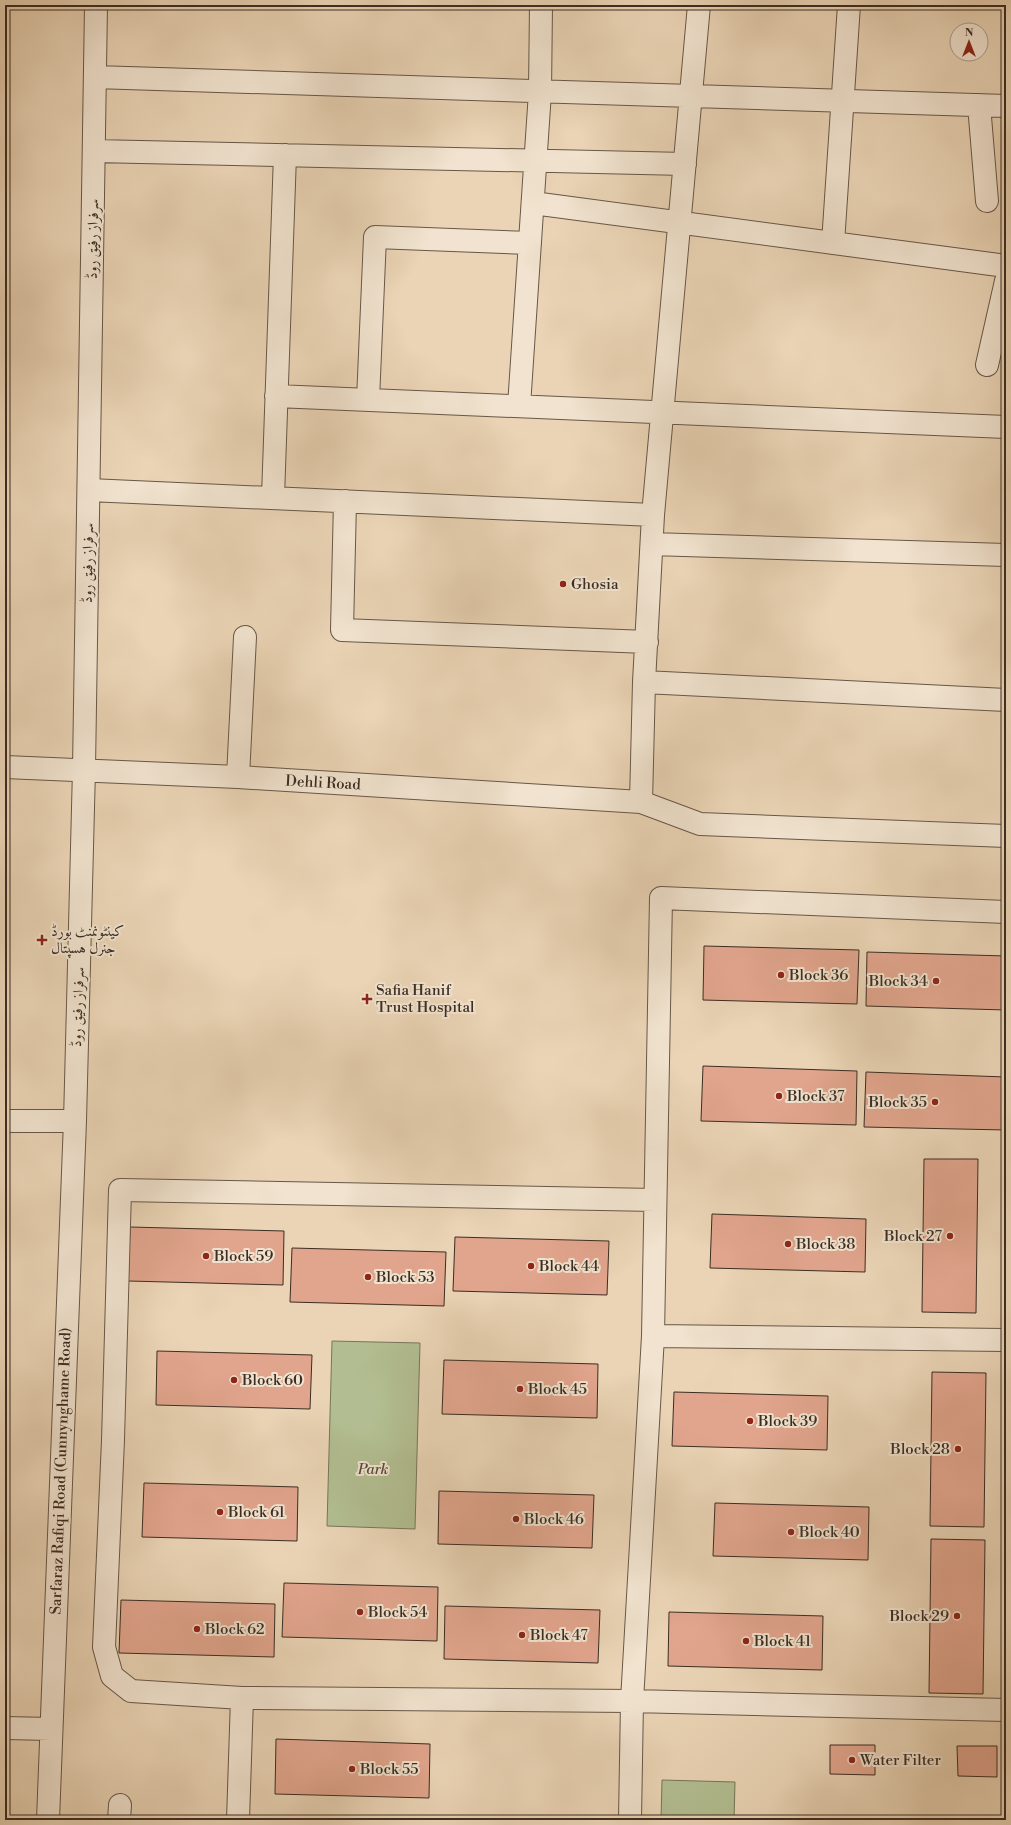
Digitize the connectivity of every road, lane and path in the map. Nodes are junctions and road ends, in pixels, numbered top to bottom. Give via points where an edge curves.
1 (96, 5) edge
2 (541, 5) edge
3 (699, 5) edge
4 (849, 5) edge
5 (95, 77) junction
6 (540, 92) junction
7 (690, 96) junction
8 (842, 102) junction
9 (979, 106) junction
10 (1006, 106) edge
11 (94, 151) junction
12 (285, 155) junction
13 (535, 160) junction
14 (685, 164) junction
15 (988, 202) dead end
16 (532, 203) junction
17 (679, 222) junction
18 (530, 243) junction
19 (832, 243) junction
20 (1006, 266) edge
21 (1006, 281) edge
22 (987, 365) dead end
23 (276, 396) junction
24 (368, 400) junction
25 (519, 406) junction
26 (662, 412) junction
27 (1006, 427) edge
28 (89, 490) junction
29 (273, 498) junction
30 (345, 501) junction
31 (654, 515) junction
32 (652, 544) junction
33 (1006, 555) edge
34 (246, 637) dead end
35 (647, 642) junction
36 (644, 682) junction
37 (1006, 700) edge
38 (5, 767) edge
39 (84, 769) junction
40 (238, 777) junction
41 (641, 802) junction
42 (1006, 836) edge
43 (1006, 912) edge
44 (5, 1121) edge
45 (75, 1121) junction
46 (655, 1200) junction
47 (653, 1336) junction
48 (1006, 1340) edge
49 (242, 1698) junction
50 (632, 1701) junction
51 (1006, 1710) edge
52 (5, 1728) edge
53 (51, 1729) junction
54 (48, 1820) edge
55 (238, 1820) edge
56 (630, 1820) edge

1 - 5 street, سرفراز رفیق روڈ
2 - 6 street
3 - 7 street
4 - 8 street
5 - 6 street
5 - 11 street, سرفراز رفیق روڈ
6 - 7 street
6 - 13 street
7 - 8 street
7 - 14 street
8 - 9 street
8 - 19 street
9 - 10 street
9 - 15 street
11 - 12 street
11 - 28 street, سرفراز رفیق روڈ
12 - 13 street
12 - 23 street
13 - 14 street
13 - 16 street
14 - 17 street
16 - 17 street
16 - 18 street
17 - 19 street
17 - 26 street
18 - 24 street via 375,237
18 - 25 street
19 - 20 street
21 - 22 street
23 - 24 street
23 - 29 street
24 - 25 street
25 - 26 street
26 - 27 street
26 - 31 street
28 - 29 street
28 - 39 street, سرفراز رفیق روڈ
29 - 30 street
30 - 31 street
30 - 35 street via 342,630
31 - 32 street
32 - 33 street
32 - 35 street
34 - 40 street
35 - 36 street
36 - 37 street
36 - 41 street
38 - 39 street, Dehli Road
39 - 40 street, Dehli Road
39 - 45 street, سرفراز رفیق روڈ
40 - 41 street, Dehli Road
41 - 42 street, Dehli Road via 700,824
43 - 46 street via 661,898
44 - 45 street
45 - 53 street, Sarfaraz Rafiqi Road (Cunnynghame Road)
46 - 47 street
46 - 49 street via 120,1190 104,1647 112,1676 130,1691
47 - 48 street
47 - 50 street
49 - 50 street
49 - 55 street
50 - 51 street
50 - 56 street
52 - 53 street
53 - 54 street, Sarfaraz Rafiqi Road (Cunnynghame Road)

